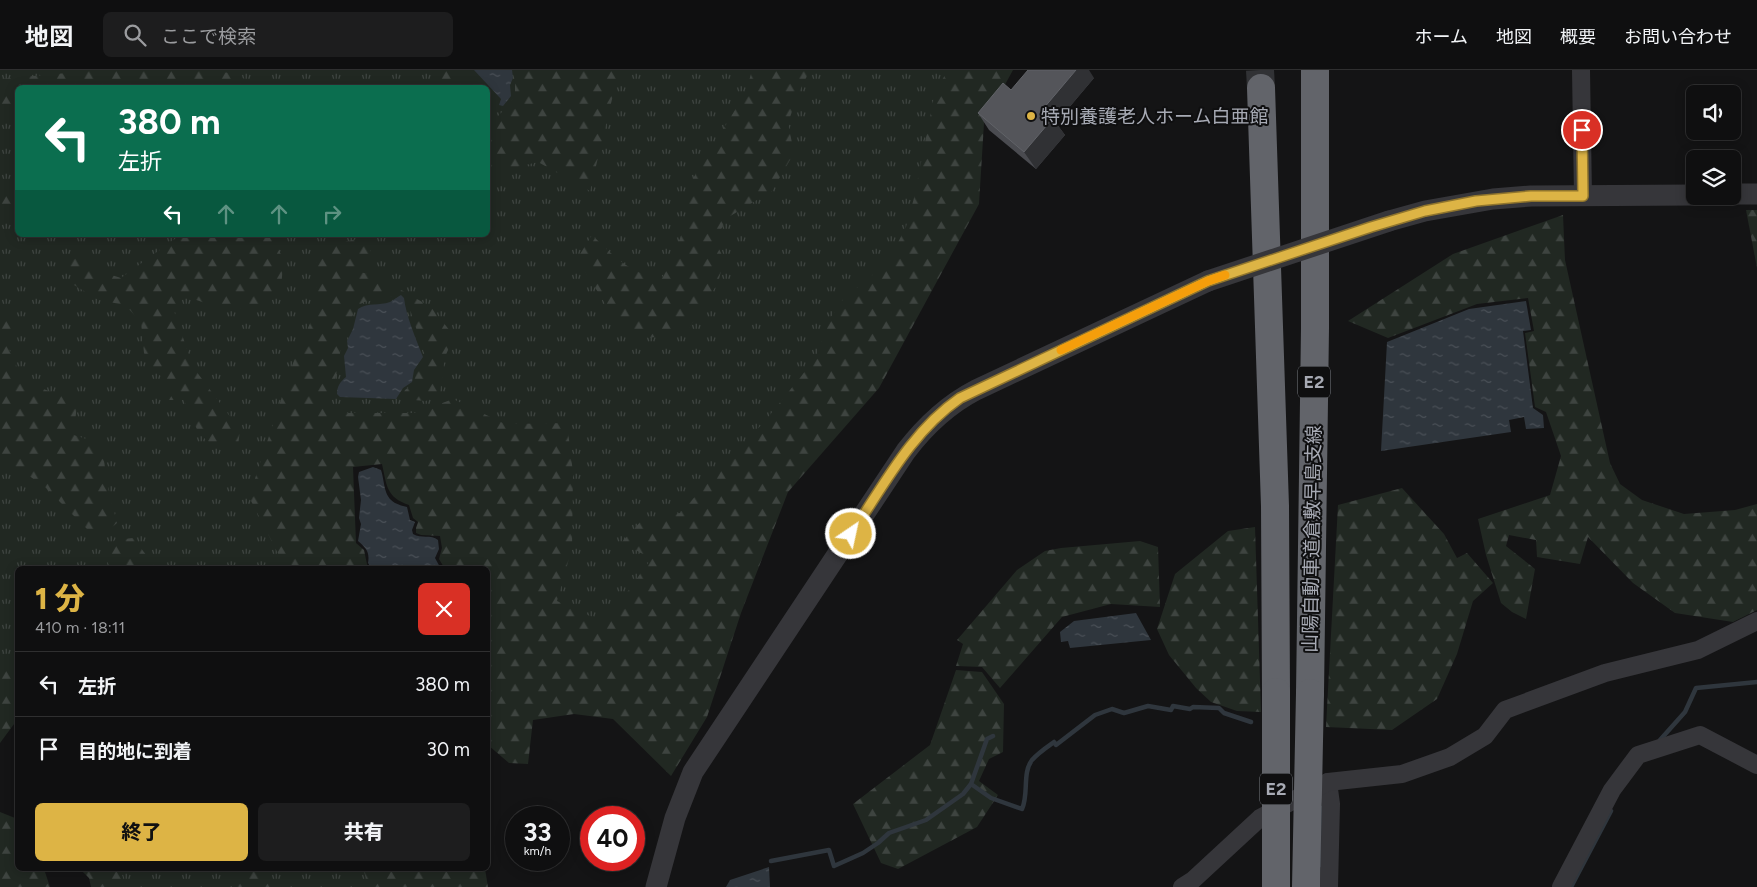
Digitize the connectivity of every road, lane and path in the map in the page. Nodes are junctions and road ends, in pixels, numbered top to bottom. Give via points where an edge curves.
1 (1315, 70) edge
2 (1581, 70) edge
3 (1261, 88) tunnel mouth
4 (1741, 194) edge
5 (1757, 194) edge
6 (1686, 195) edge
7 (1583, 196) junction
8 (1757, 621) edge
9 (1757, 766) edge
10 (1328, 782) junction
11 (656, 887) edge
12 (1182, 887) edge
13 (1276, 887) edge
14 (1306, 887) edge
15 (1329, 887) edge
16 (1560, 887) edge

1 - 14 highway, 山陽自動車道倉敷早島支線 / E2, bridge via 1315,328
2 - 7 street
3 - 13 highway, 山陽自動車道倉敷早島支線 / E2, bridge via 1275,506
4 - 5 street
6 - 7 street
7 - 11 street, bridge via 1493,199 1425,211 1208,281 976,390 947,408 906,451 694,772 675,818
8 - 10 street via 1698,650 1604,673 1505,710 1484,736 1450,757 1402,774
9 - 16 street via 1700,735 1638,755 1612,790
10 - 12 street via 1260,818
10 - 15 street via 1331,804

